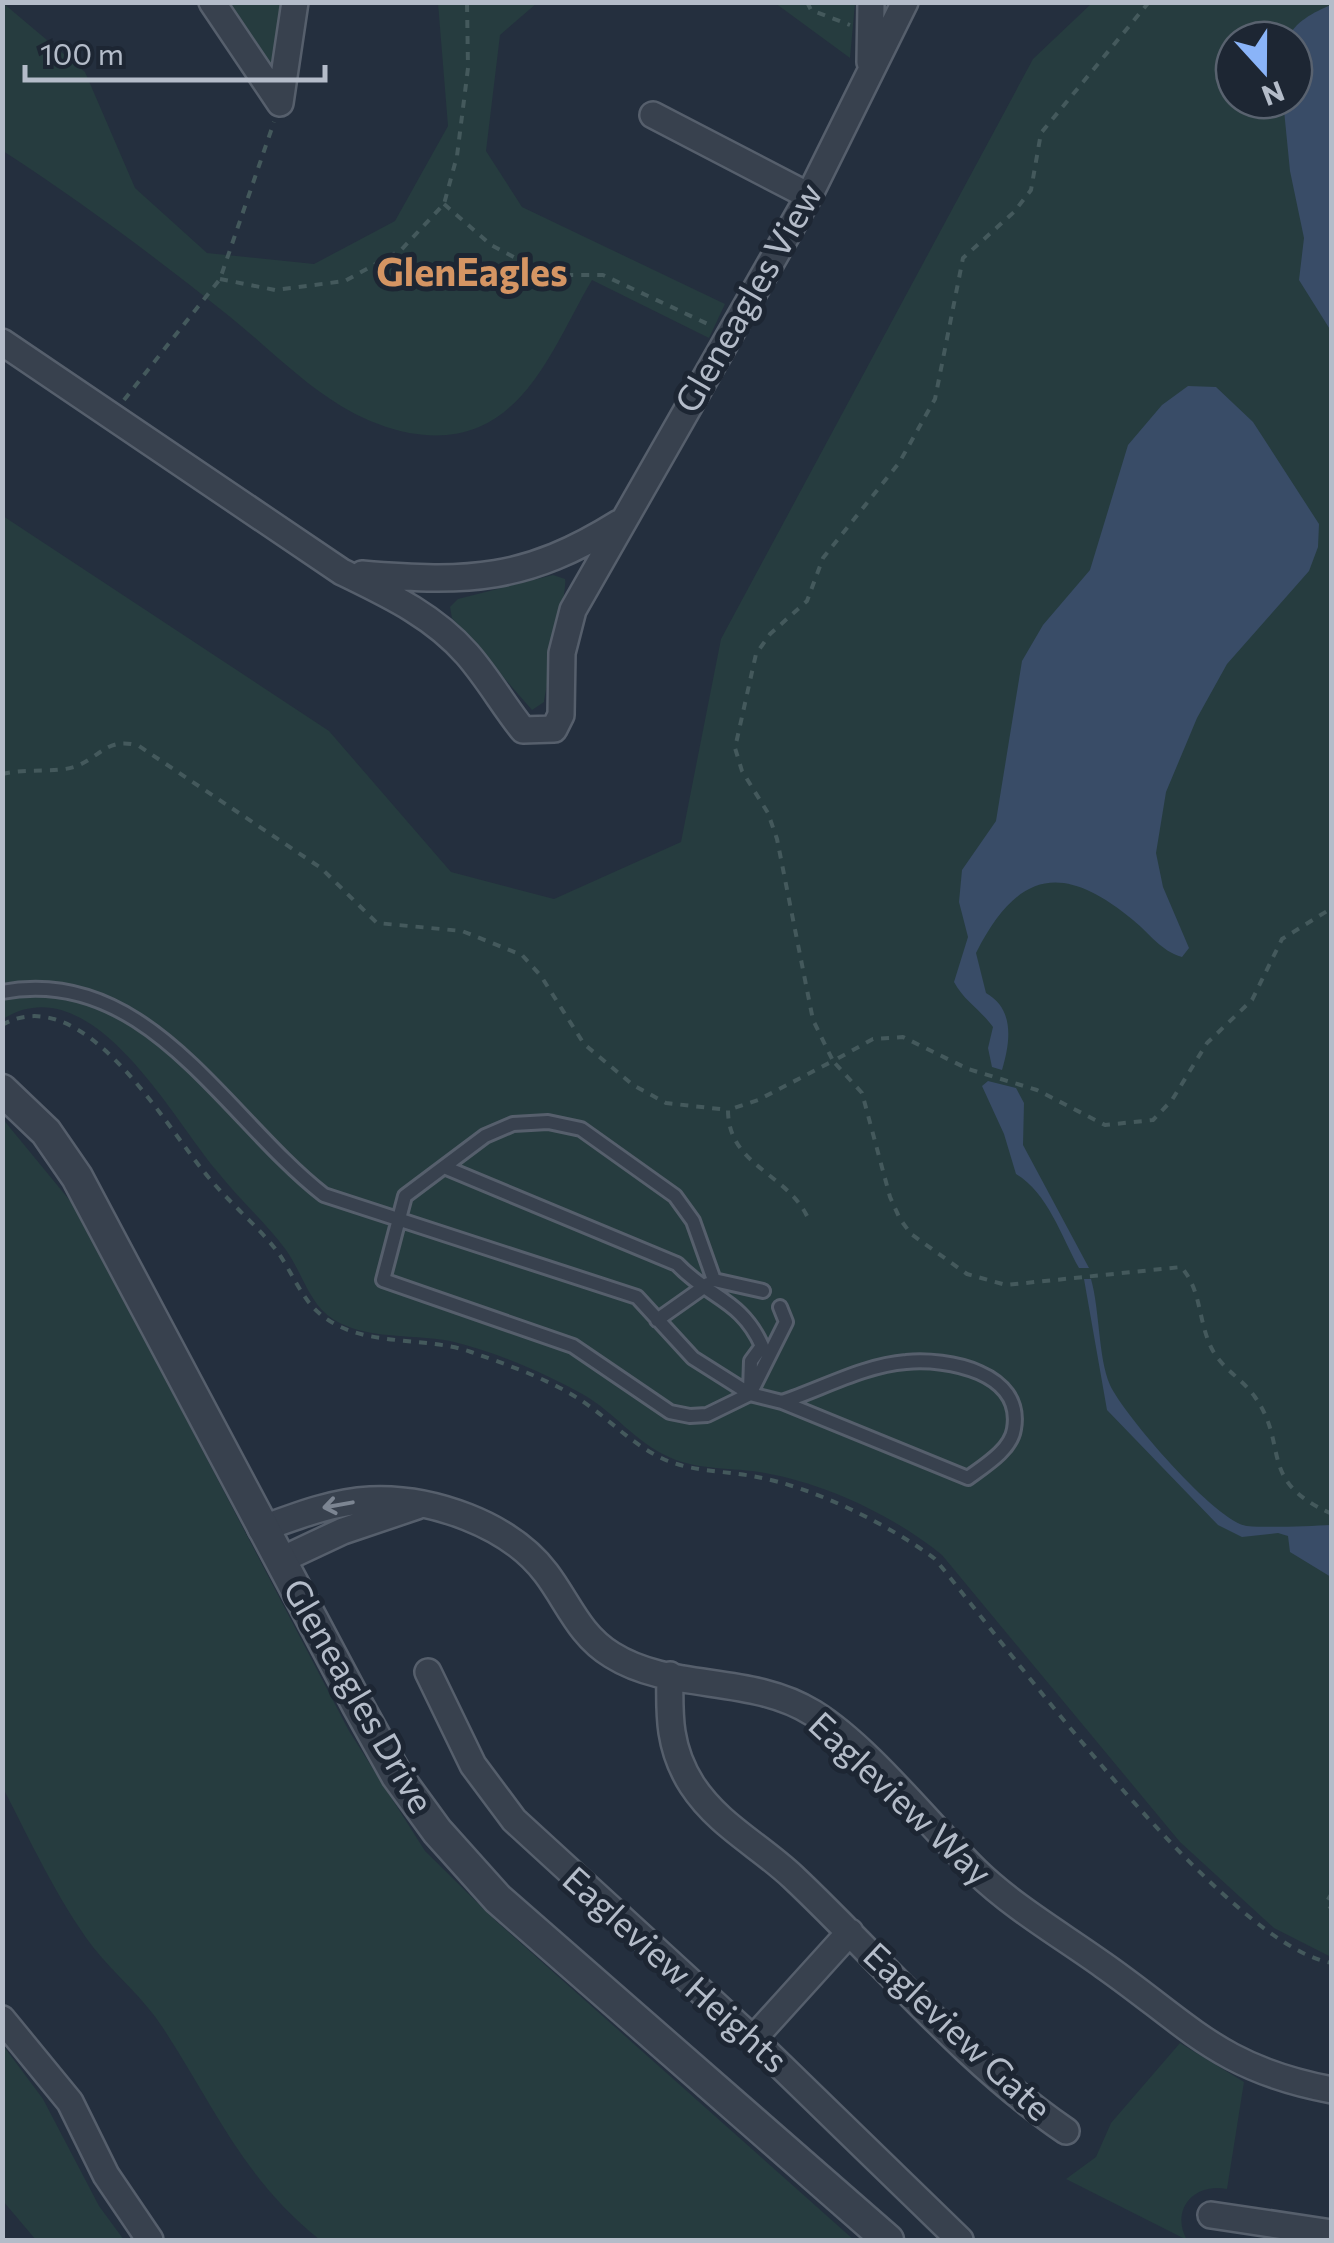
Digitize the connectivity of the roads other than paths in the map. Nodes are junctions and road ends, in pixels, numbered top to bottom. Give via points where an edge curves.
1 (212, 2) edge
2 (295, 2) edge
3 (905, 2) edge
4 (871, 13) edge
5 (870, 71) junction
6 (653, 115) dead end
7 (809, 196) junction
8 (2, 342) edge
9 (620, 522) junction
10 (342, 572) junction
11 (2, 992) edge
12 (2, 1090) edge
13 (444, 1167) junction
14 (399, 1219) junction
15 (708, 1284) junction
16 (762, 1291) dead end
17 (780, 1307) dead end
18 (658, 1320) junction
19 (750, 1394) junction
20 (782, 1402) junction
21 (418, 1506) junction
22 (261, 1529) junction
23 (280, 1561) junction
24 (428, 1672) dead end
25 (670, 1676) junction
26 (850, 1932) junction
27 (2, 2018) edge
28 (753, 2039) junction
29 (1332, 2090) edge
30 (1066, 2131) dead end
31 (1211, 2215) dead end
32 (1332, 2233) edge
33 (150, 2240) edge
34 (888, 2240) edge
35 (960, 2240) edge

1 - 2 street via 280,103
3 - 5 street, Gleneagles View
4 - 5 street, Gleneagles View
5 - 7 street, Gleneagles View
6 - 7 street
7 - 9 street, Gleneagles View
8 - 10 street, Gleneagles View
9 - 10 street, Gleneagles View via 570,554 510,574 438,581
9 - 10 street, Gleneagles View via 573,610 562,654 561,715 545,733 523,730 466,652 432,622
11 - 14 lane via 54,988 129,1012 324,1195
12 - 22 street, Gleneagles Drive via 46,1132 78,1177
13 - 14 lane via 405,1196
13 - 15 lane via 664,1258
13 - 15 lane via 513,1124 581,1129 675,1196 693,1221
14 - 18 lane via 636,1297
14 - 19 lane via 384,1280 573,1346 670,1412 708,1415
15 - 16 lane
15 - 18 lane
15 - 19 lane via 742,1310 762,1346 751,1361
17 - 19 lane via 783,1335
18 - 19 lane via 693,1358
19 - 20 lane
20 - 20 lane via 968,1478 1000,1453 1014,1430 1002,1385 978,1371 943,1364 888,1364
21 -> 22 street, Eagleview Way via 346,1503
21 - 23 street, Eagleview Way via 343,1530
21 - 25 street, Eagleview Way via 466,1516 506,1538 548,1574 592,1640 629,1664
22 - 23 street, Gleneagles Drive
23 - 34 street, Gleneagles Drive via 397,1776 498,1899
24 - 28 street, Eagleview Heights via 473,1765 514,1820
25 - 26 street, Eagleview Gate via 672,1743 702,1799
25 - 29 street, Eagleview Way via 758,1689 813,1713 990,1885 1213,2049 1257,2071
26 - 28 street, Eagleview Gate
26 - 30 street, Eagleview Gate via 1018,2096
27 - 33 street via 70,2102 106,2176
28 - 35 street, Eagleview Heights
31 - 32 street

